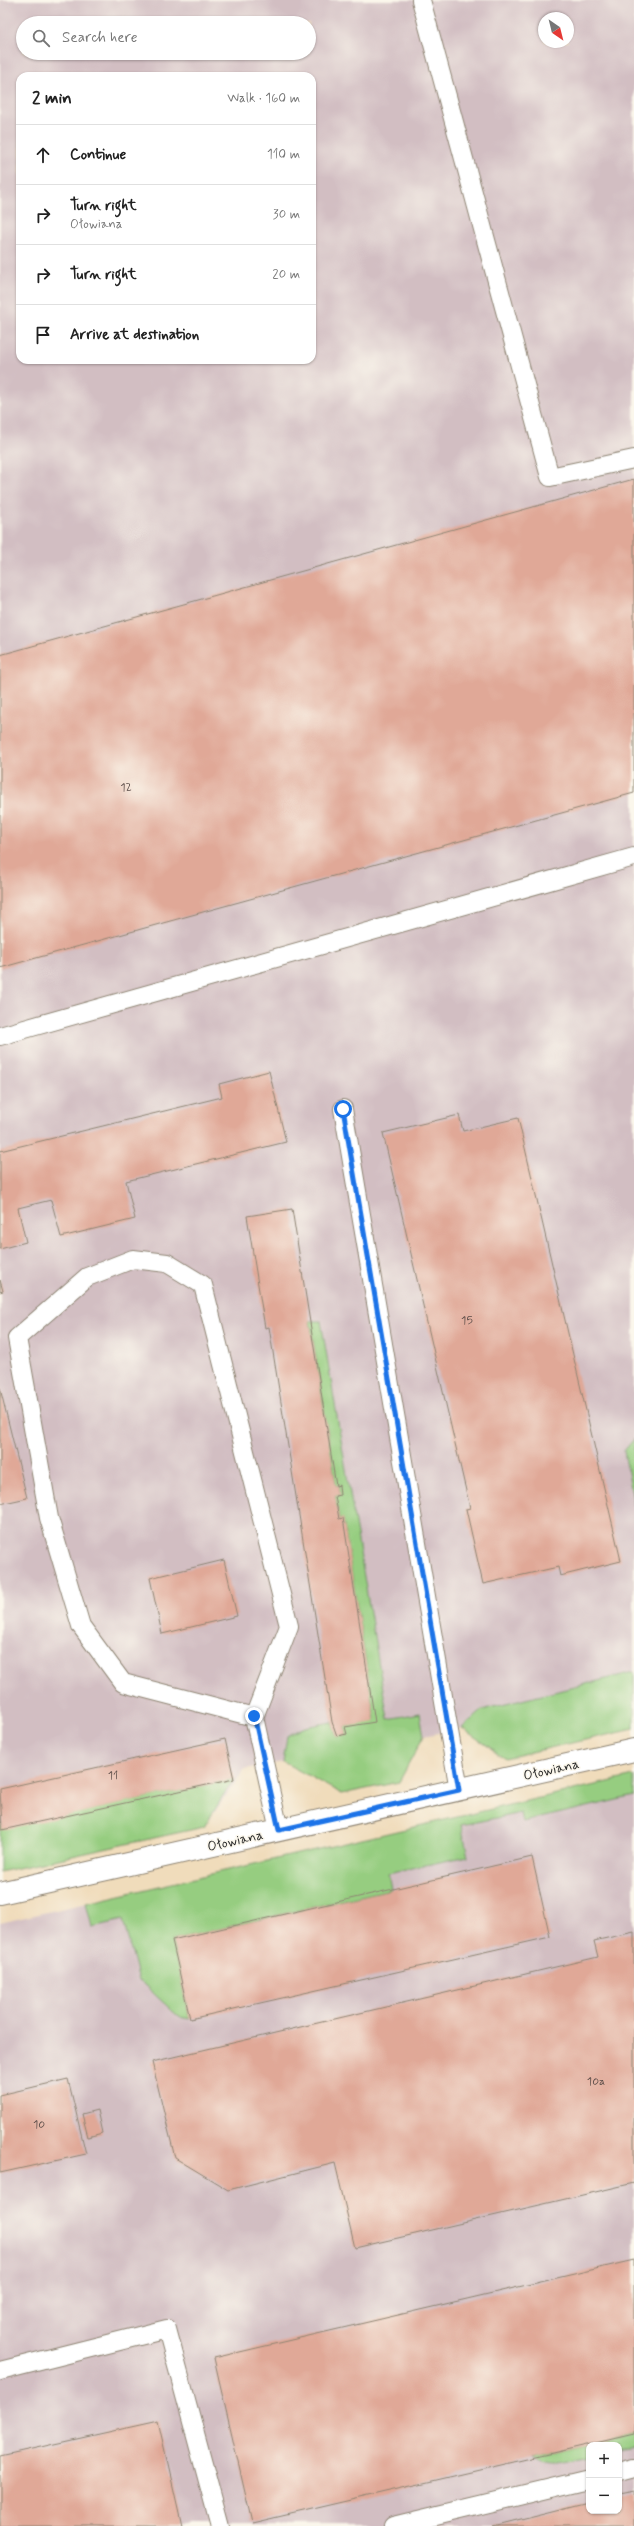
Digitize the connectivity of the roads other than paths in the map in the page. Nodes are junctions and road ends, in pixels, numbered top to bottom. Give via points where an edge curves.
1 (421, 0) edge
2 (634, 459) edge
3 (634, 857) edge
4 (0, 1036) edge
5 (343, 1109) dead end
6 (254, 1716) junction
7 (634, 1750) edge
8 (459, 1790) junction
9 (279, 1830) junction
10 (0, 1893) edge
11 (0, 2371) edge
12 (634, 2468) edge
13 (622, 2471) edge
14 (586, 2480) edge
15 (220, 2526) edge
16 (393, 2526) edge

1 - 2 lane via 550,477
3 - 4 lane
5 - 8 lane
6 - 6 lane via 289,1626 203,1285 168,1263 134,1259 87,1277 17,1338 49,1518 81,1626 123,1683
6 - 9 lane
7 - 8 street, Ołowiana
8 - 9 street, Ołowiana
9 - 10 street, Ołowiana
11 - 15 lane via 167,2329
12 - 13 lane
14 - 16 lane

